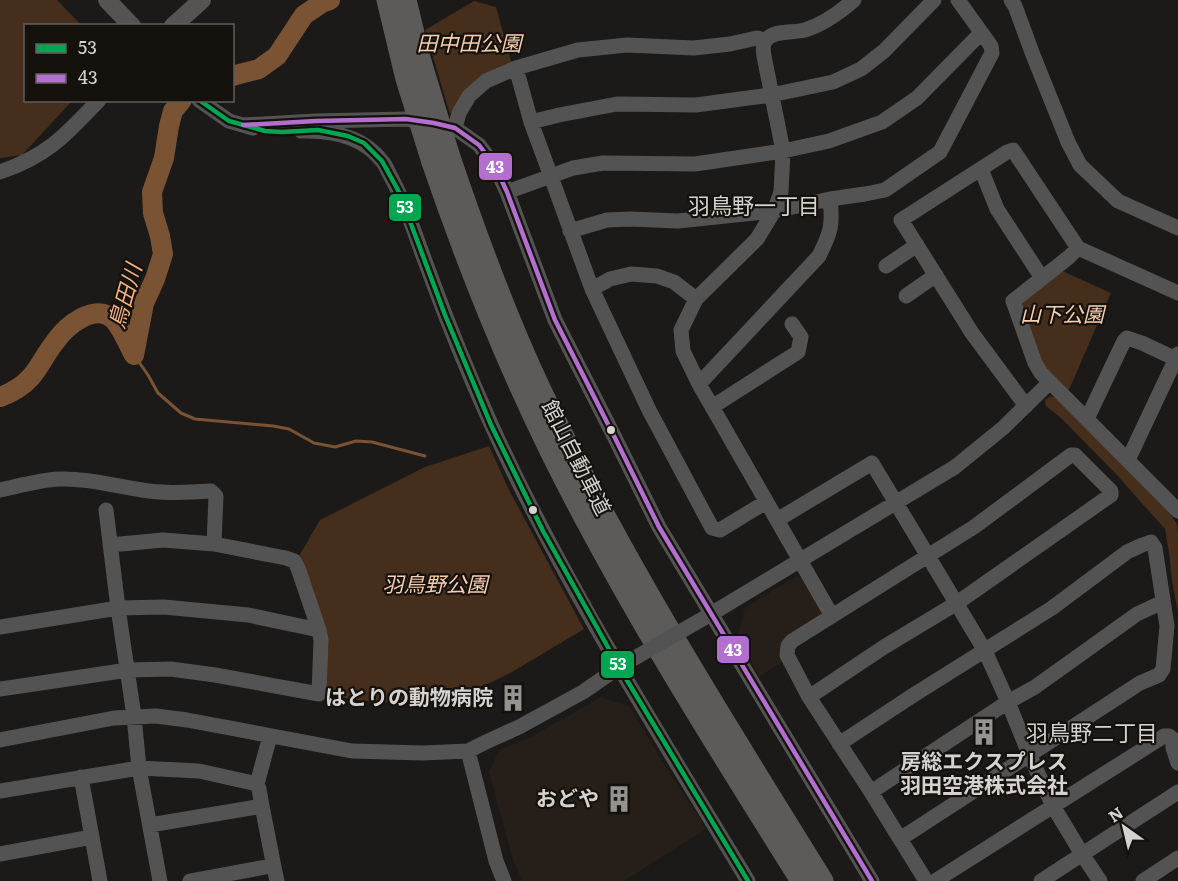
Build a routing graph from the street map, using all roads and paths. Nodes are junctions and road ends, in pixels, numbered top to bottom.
1 (107, 0) edge
2 (202, 0) edge
3 (387, 0) edge
4 (406, 0) edge
5 (854, 0) edge
6 (934, 0) edge
7 (958, 0) edge
8 (1011, 0) edge
9 (130, 24) edge
10 (175, 24) edge
11 (981, 33) junction
12 (765, 40) junction
13 (516, 68) junction
14 (771, 95) junction
15 (97, 102) edge
16 (202, 102) edge
17 (531, 122) junction
18 (243, 125) junction
19 (455, 128) junction
20 (783, 150) junction
21 (440, 158) junction
22 (981, 169) junction
23 (0, 172) edge
24 (550, 176) junction
25 (507, 192) junction
26 (830, 199) junction
27 (774, 211) junction
28 (1178, 228) edge
29 (570, 231) junction
30 (917, 245) junction
31 (1077, 248) junction
32 (885, 266) dead end
33 (936, 275) junction
34 (1042, 278) junction
35 (592, 289) junction
36 (1178, 293) edge
37 (906, 296) dead end
38 (696, 299) junction
39 (792, 324) dead end
40 (1177, 357) edge
41 (1050, 382) junction
42 (699, 384) junction
43 (1026, 405) junction
44 (712, 407) junction
45 (1087, 419) junction
46 (1128, 460) junction
47 (0, 490) edge
48 (766, 502) junction
49 (896, 503) junction
50 (106, 510) dead end
51 (1178, 511) edge
52 (777, 520) junction
53 (110, 544) junction
54 (214, 544) junction
55 (928, 556) junction
56 (799, 561) junction
57 (1163, 602) junction
58 (957, 603) junction
59 (118, 608) junction
60 (711, 614) junction
61 (832, 616) junction
62 (0, 627) edge
63 (319, 630) junction
64 (985, 651) junction
65 (620, 667) junction
66 (128, 670) junction
67 (0, 689) edge
68 (809, 697) junction
69 (1008, 702) junction
70 (134, 716) junction
71 (270, 736) junction
72 (0, 740) edge
73 (839, 744) junction
74 (468, 751) junction
75 (1029, 754) junction
76 (1178, 763) edge
77 (139, 768) junction
78 (81, 777) junction
79 (257, 784) junction
80 (0, 791) edge
81 (871, 792) junction
82 (1178, 792) edge
83 (262, 806) junction
84 (1053, 806) junction
85 (150, 825) junction
86 (92, 837) junction
87 (900, 838) junction
88 (0, 854) edge
89 (1082, 854) junction
90 (1178, 858) edge
91 (276, 874) edge
92 (1163, 876) edge
93 (100, 881) edge
94 (160, 881) edge
95 (190, 881) edge
96 (504, 881) edge
97 (748, 881) edge
98 (801, 881) edge
99 (823, 881) edge
100 (872, 881) edge
101 (926, 881) edge
102 (935, 881) edge
103 (1041, 881) edge
104 (1100, 881) edge
105 (1143, 881) edge

1 - 9 main road
2 - 10 main road
3 - 21 highway, 館山自動車道, bridge
4 - 21 highway, 館山自動車道, bridge
5 - 12 street
6 - 14 street
7 - 11 street
8 - 28 street
11 - 20 street
11 - 26 street
12 - 13 street
12 - 14 street
13 - 17 street
13 - 19 street
14 - 17 street
14 - 20 street
15 - 23 street
16 - 18 street
17 - 24 street
18 - 19 street
18 - 65 street
19 - 25 street
20 - 24 street
20 - 27 street
21 - 98 highway, 館山自動車道
21 - 99 highway, 館山自動車道
22 - 30 street
22 - 31 street
22 - 34 street
24 - 25 street
24 - 29 street
25 - 60 street
26 - 27 street
26 - 42 street
27 - 29 street
27 - 38 street
29 - 35 street
30 - 32 street
30 - 33 street
31 - 34 street
31 - 36 street
33 - 37 street
33 - 43 street
34 - 41 street
35 - 38 street
35 - 48 street
38 - 42 street
39 - 44 street
40 - 45 street
40 - 46 street
41 - 43 street
41 - 45 street
42 - 44 street
43 - 49 street
44 - 48 street
45 - 46 street
46 - 51 street
47 - 54 street
48 - 52 street
49 - 52 street
49 - 55 street
49 - 56 street
50 - 53 street
52 - 56 street
53 - 54 street
53 - 59 street
54 - 63 street
55 - 58 street
55 - 58 street
55 - 61 street
56 - 60 street
56 - 61 street
57 - 64 street
57 - 69 street
57 - 75 street
58 - 64 street
58 - 68 street
59 - 62 street
59 - 63 street
59 - 66 street
60 - 65 street, bridge
60 - 100 street
61 - 68 street
63 - 66 street
64 - 69 street
64 - 73 street
65 - 74 street
65 - 97 street
66 - 67 street
66 - 70 street
68 - 73 street
69 - 75 street
69 - 81 street
70 - 71 street
70 - 72 street
70 - 77 street
71 - 74 street
71 - 79 street
73 - 81 street
74 - 96 street
75 - 84 street
75 - 87 street
76 - 84 street
77 - 78 street
77 - 79 street
77 - 85 street
78 - 80 street
78 - 86 street
79 - 83 street
81 - 87 street
82 - 89 street
83 - 85 street
83 - 91 street
84 - 89 street
84 - 102 street
85 - 94 street
86 - 88 street
86 - 93 street
87 - 101 street
89 - 103 street
89 - 104 street
90 - 92 street
91 - 95 street
92 - 105 street

